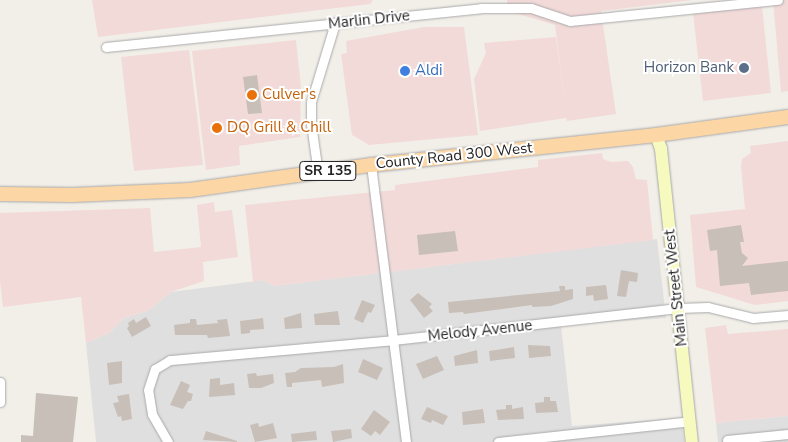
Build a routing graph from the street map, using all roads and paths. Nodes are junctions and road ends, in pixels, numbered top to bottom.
1 (778, 0) edge
2 (335, 23) junction
3 (106, 47) dead end
4 (788, 117) edge
5 (656, 135) junction
6 (371, 165) junction
7 (318, 173) junction
8 (0, 194) edge
9 (678, 308) junction
10 (788, 315) edge
11 (393, 340) junction
12 (0, 382) edge
13 (0, 402) edge
14 (690, 421) junction
15 (788, 434) edge
16 (727, 440) dead end
17 (168, 442) edge
18 (406, 442) edge
19 (498, 442) edge
20 (692, 442) edge

1 - 2 street, Marlin Drive
2 - 3 street, Marlin Drive
2 - 7 street
4 - 5 main road, County Road 300 West / SR 135
5 - 6 main road, County Road 300 West / SR 135
5 - 9 main road, Main Street West
6 - 7 main road, County Road 300 West / SR 135
6 - 11 street
7 - 8 main road, County Road 300 West / SR 135
9 - 10 street, Melody Avenue
9 - 11 street, Melody Avenue
9 - 14 main road, Main Street West
11 - 17 street, Melody Avenue
11 - 18 street
12 - 13 street
14 - 19 street
14 - 20 main road, Main Street West
15 - 16 street

